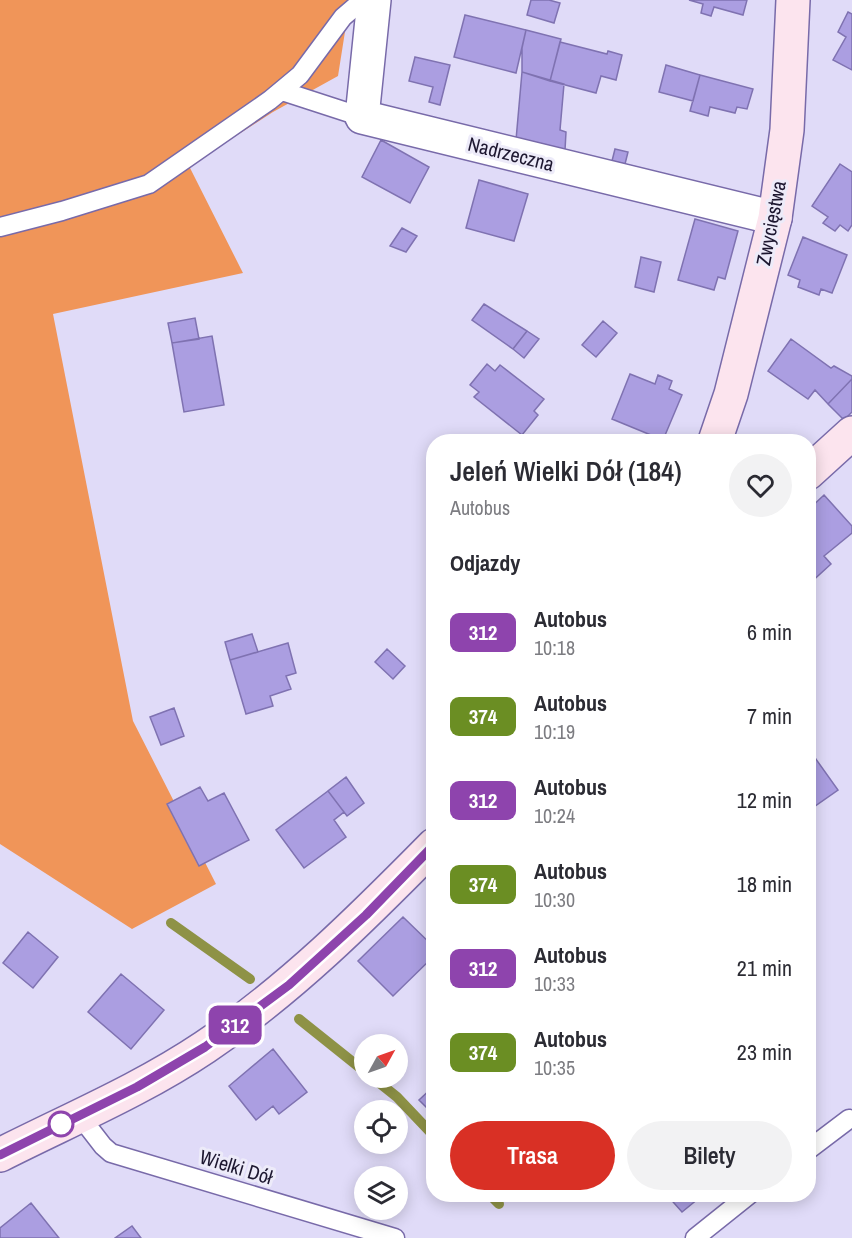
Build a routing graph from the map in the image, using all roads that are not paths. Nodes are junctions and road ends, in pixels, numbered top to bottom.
1 (363, 0) edge
2 (374, 0) edge
3 (793, 0) edge
4 (282, 91) junction
5 (362, 117) junction
6 (775, 218) junction
7 (0, 227) edge
8 (717, 434) edge
9 (852, 434) edge
10 (816, 466) edge
11 (426, 853) edge
12 (79, 1115) junction
13 (849, 1119) dead end
14 (816, 1144) edge
15 (0, 1155) edge
16 (740, 1202) edge
17 (395, 1238) edge
18 (695, 1238) edge

1 - 4 lane
2 - 5 street
3 - 6 street, Zwycięstwa
4 - 5 lane
4 - 7 lane
5 - 6 street, Nadrzeczna
6 - 8 street, Zwycięstwa
9 - 10 street
11 - 12 street
12 - 15 street
12 - 17 lane, Wielki Dół
13 - 14 lane
16 - 18 lane

